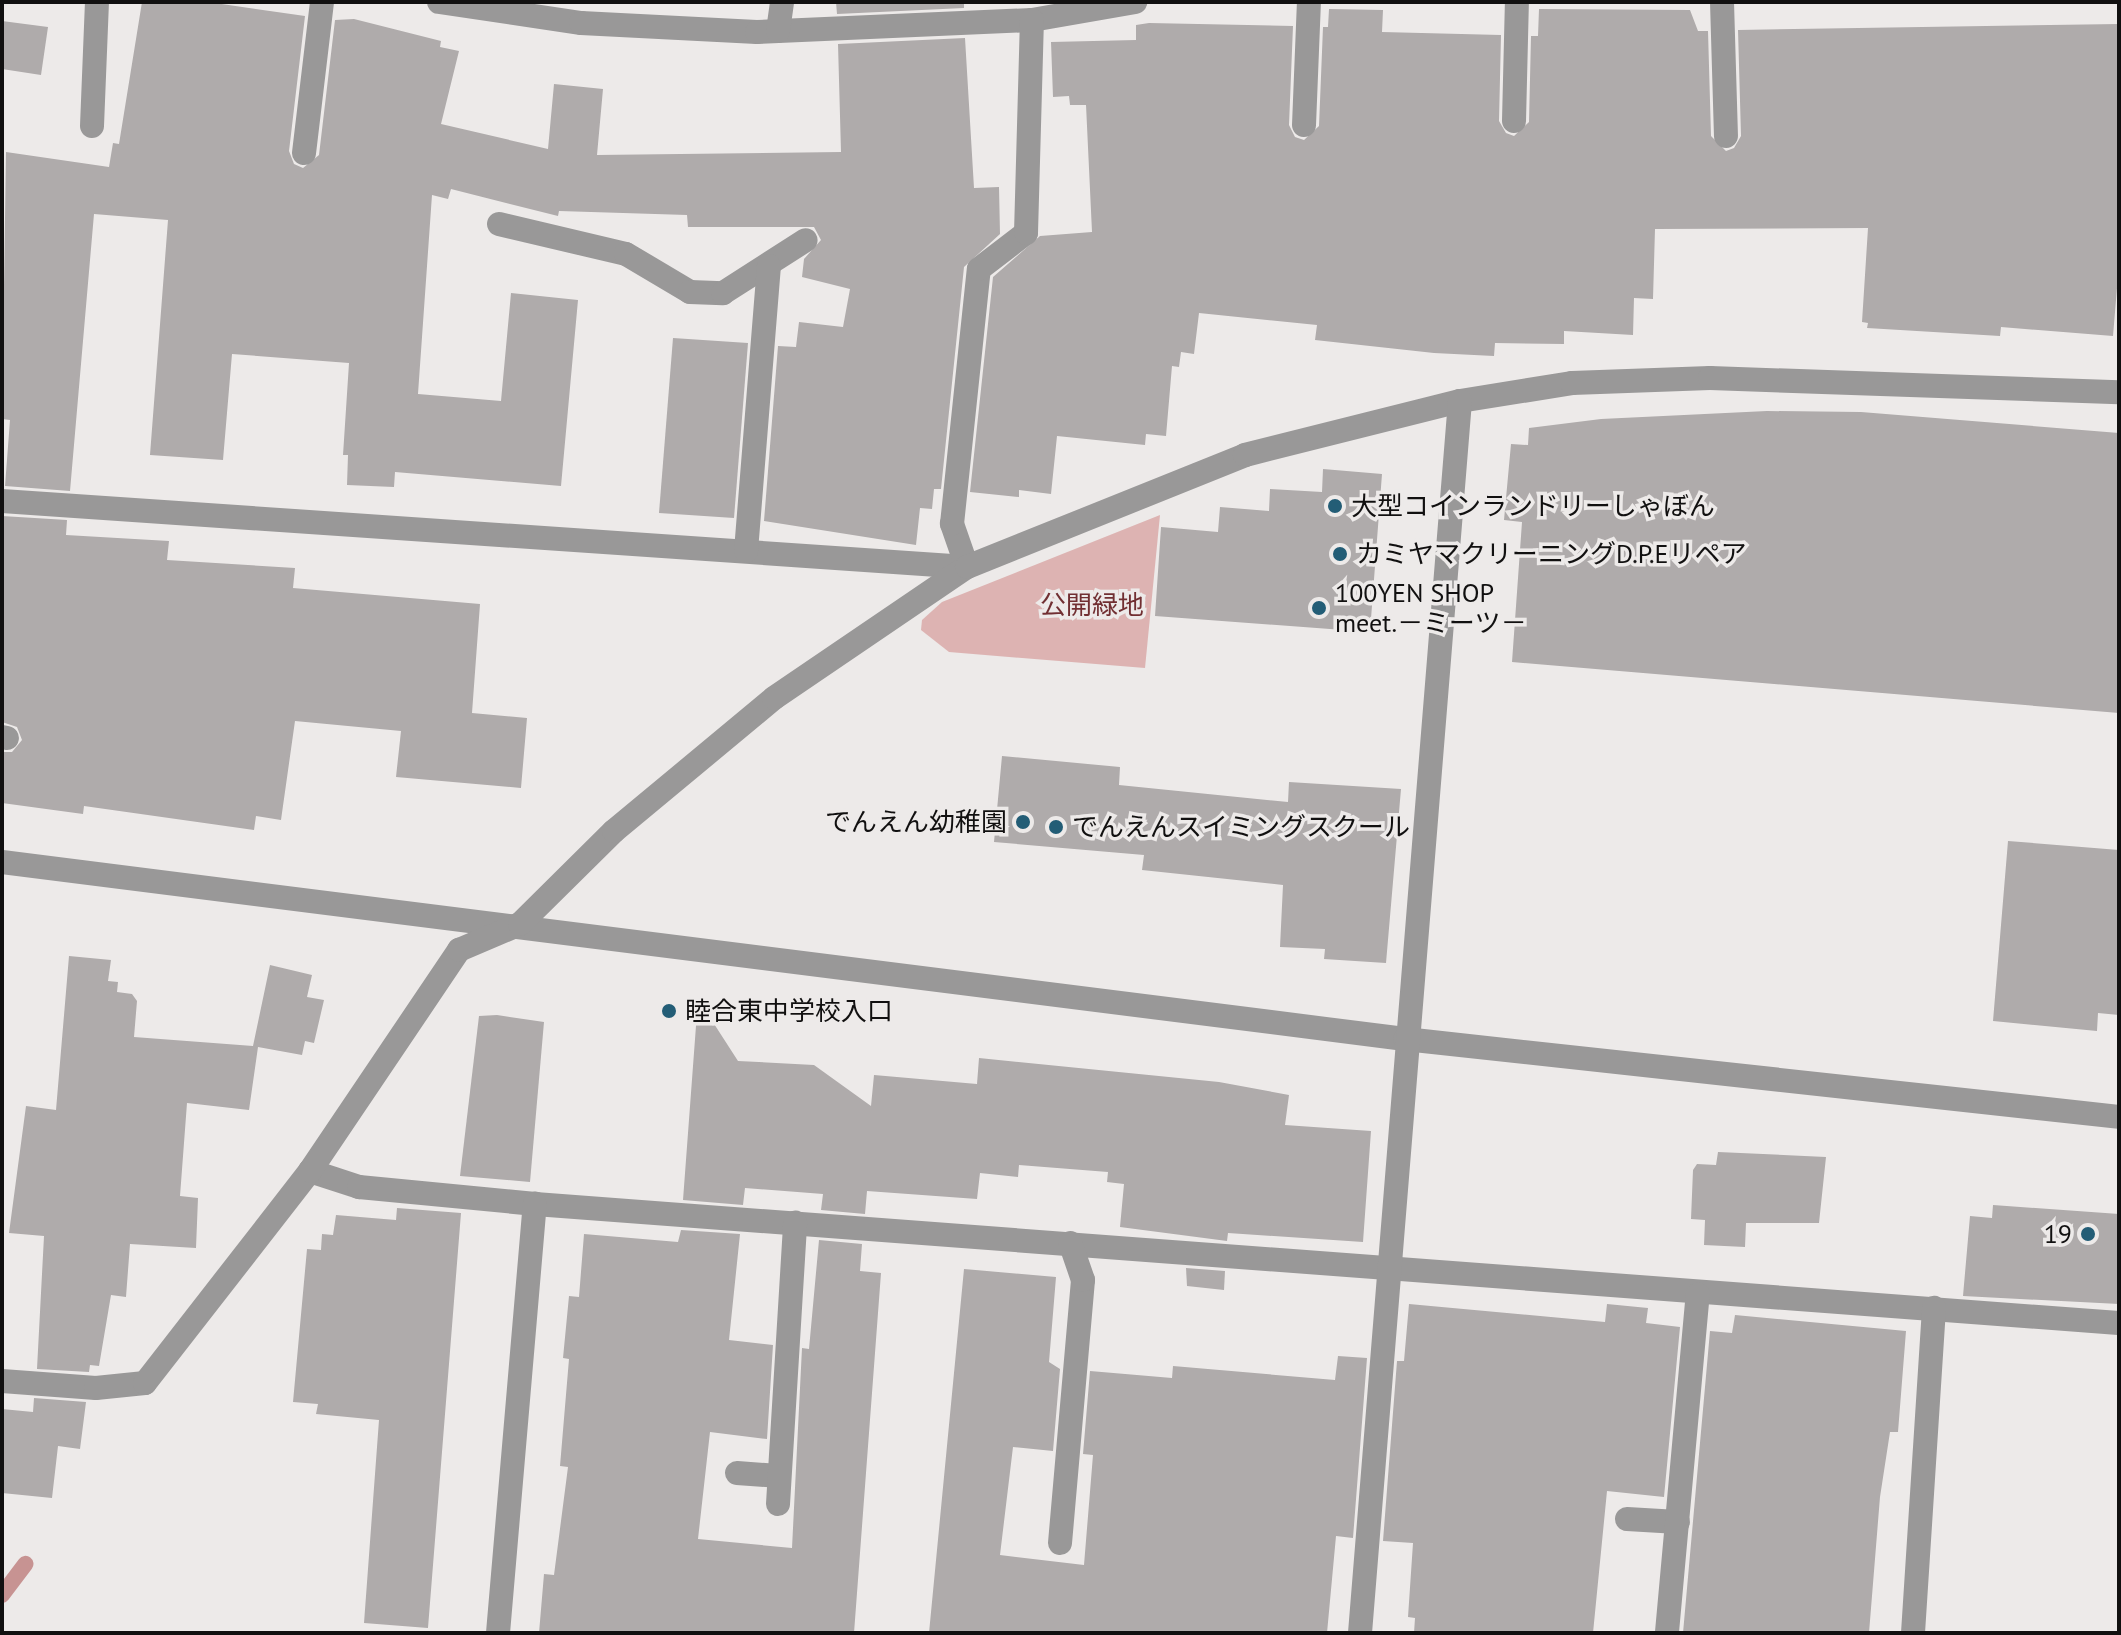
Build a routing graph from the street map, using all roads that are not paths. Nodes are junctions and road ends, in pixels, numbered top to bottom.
1 (97, 2) edge
2 (322, 2) edge
3 (439, 2) edge
4 (782, 2) edge
5 (1135, 2) edge
6 (1309, 2) edge
7 (1517, 2) edge
8 (1722, 2) edge
9 (522, 8) edge
10 (1032, 20) junction
11 (778, 31) junction
12 (1514, 121) dead end
13 (1304, 125) dead end
14 (92, 126) dead end
15 (1726, 136) dead end
16 (304, 153) dead end
17 (499, 224) dead end
18 (806, 240) dead end
19 (769, 266) junction
20 (2119, 392) edge
21 (1460, 401) junction
22 (2, 501) edge
23 (746, 551) junction
24 (967, 567) junction
25 (2, 862) edge
26 (520, 924) junction
27 (1405, 1039) junction
28 (2119, 1117) edge
29 (310, 1171) junction
30 (535, 1204) junction
31 (795, 1223) junction
32 (1070, 1243) junction
33 (1387, 1268) junction
34 (1698, 1294) junction
35 (1934, 1308) junction
36 (2119, 1323) edge
37 (2, 1381) edge
38 (737, 1473) dead end
39 (779, 1476) junction
40 (778, 1504) dead end
41 (1627, 1519) dead end
42 (1678, 1522) junction
43 (1060, 1543) dead end
44 (1667, 1632) edge
45 (498, 1633) edge
46 (1360, 1633) edge
47 (1913, 1633) edge

1 - 14 street
2 - 16 street
3 - 9 street
4 - 11 street
5 - 10 street
6 - 13 street
7 - 12 street
8 - 15 street
9 - 11 street
10 - 11 street
10 - 24 street
17 - 19 street
18 - 19 street
19 - 23 street
20 - 21 street
21 - 24 street
21 - 27 street
22 - 23 street
23 - 24 street
24 - 26 street
25 - 26 street
26 - 27 street
26 - 29 street
27 - 28 street
27 - 33 street
29 - 30 street
29 - 37 street
30 - 31 street
30 - 45 street
31 - 32 street
31 - 39 street
32 - 33 street
32 - 43 street
33 - 34 street
33 - 46 street
34 - 35 street
34 - 42 street
35 - 36 street
35 - 47 street
38 - 39 street
39 - 40 street
41 - 42 street
42 - 44 street

